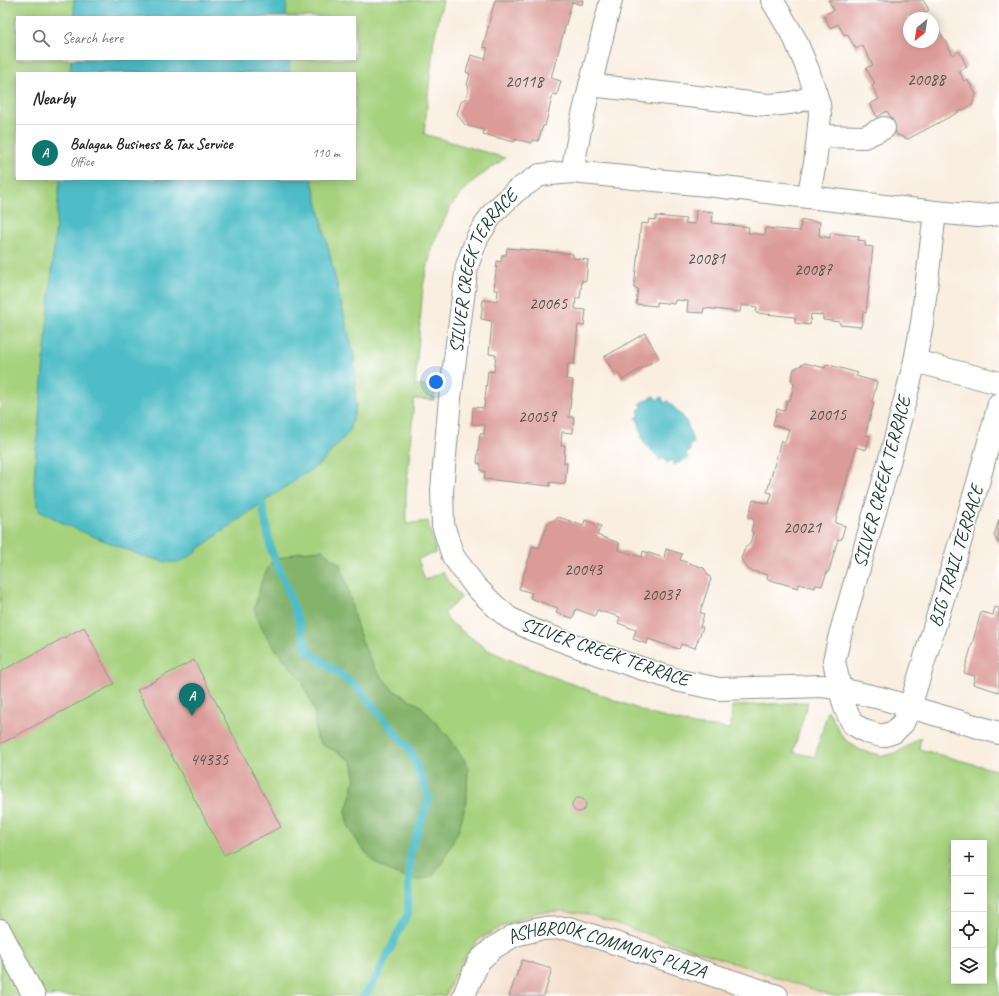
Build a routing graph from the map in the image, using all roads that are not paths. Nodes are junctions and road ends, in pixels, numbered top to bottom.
1 (611, 0) edge
2 (772, 0) edge
3 (590, 85) junction
4 (816, 94) junction
5 (884, 128) dead end
6 (818, 136) junction
7 (572, 172) junction
8 (808, 197) junction
9 (935, 212) junction
10 (999, 214) edge
11 (915, 361) junction
12 (999, 383) edge
13 (999, 404) edge
14 (840, 689) junction
15 (910, 707) junction
16 (999, 733) edge
17 (0, 931) edge
18 (34, 996) edge
19 (464, 996) edge
20 (777, 996) edge

1 - 3 street
2 - 4 street
3 - 4 street
3 - 7 street
4 - 6 street
5 - 6 street
6 - 8 street
7 - 8 street, SILVER CREEK TERRACE
7 - 14 street, SILVER CREEK TERRACE
8 - 9 street, SILVER CREEK TERRACE
9 - 10 street, SILVER CREEK TERRACE
9 - 11 street, SILVER CREEK TERRACE
11 - 12 street
11 - 14 street, SILVER CREEK TERRACE
13 - 15 street, BIG TRAIL TERRACE
14 - 15 street
14 - 15 street, BIG TRAIL TERRACE
15 - 16 street
17 - 18 street
19 - 20 street, ASHBROOK COMMONS PLAZA

